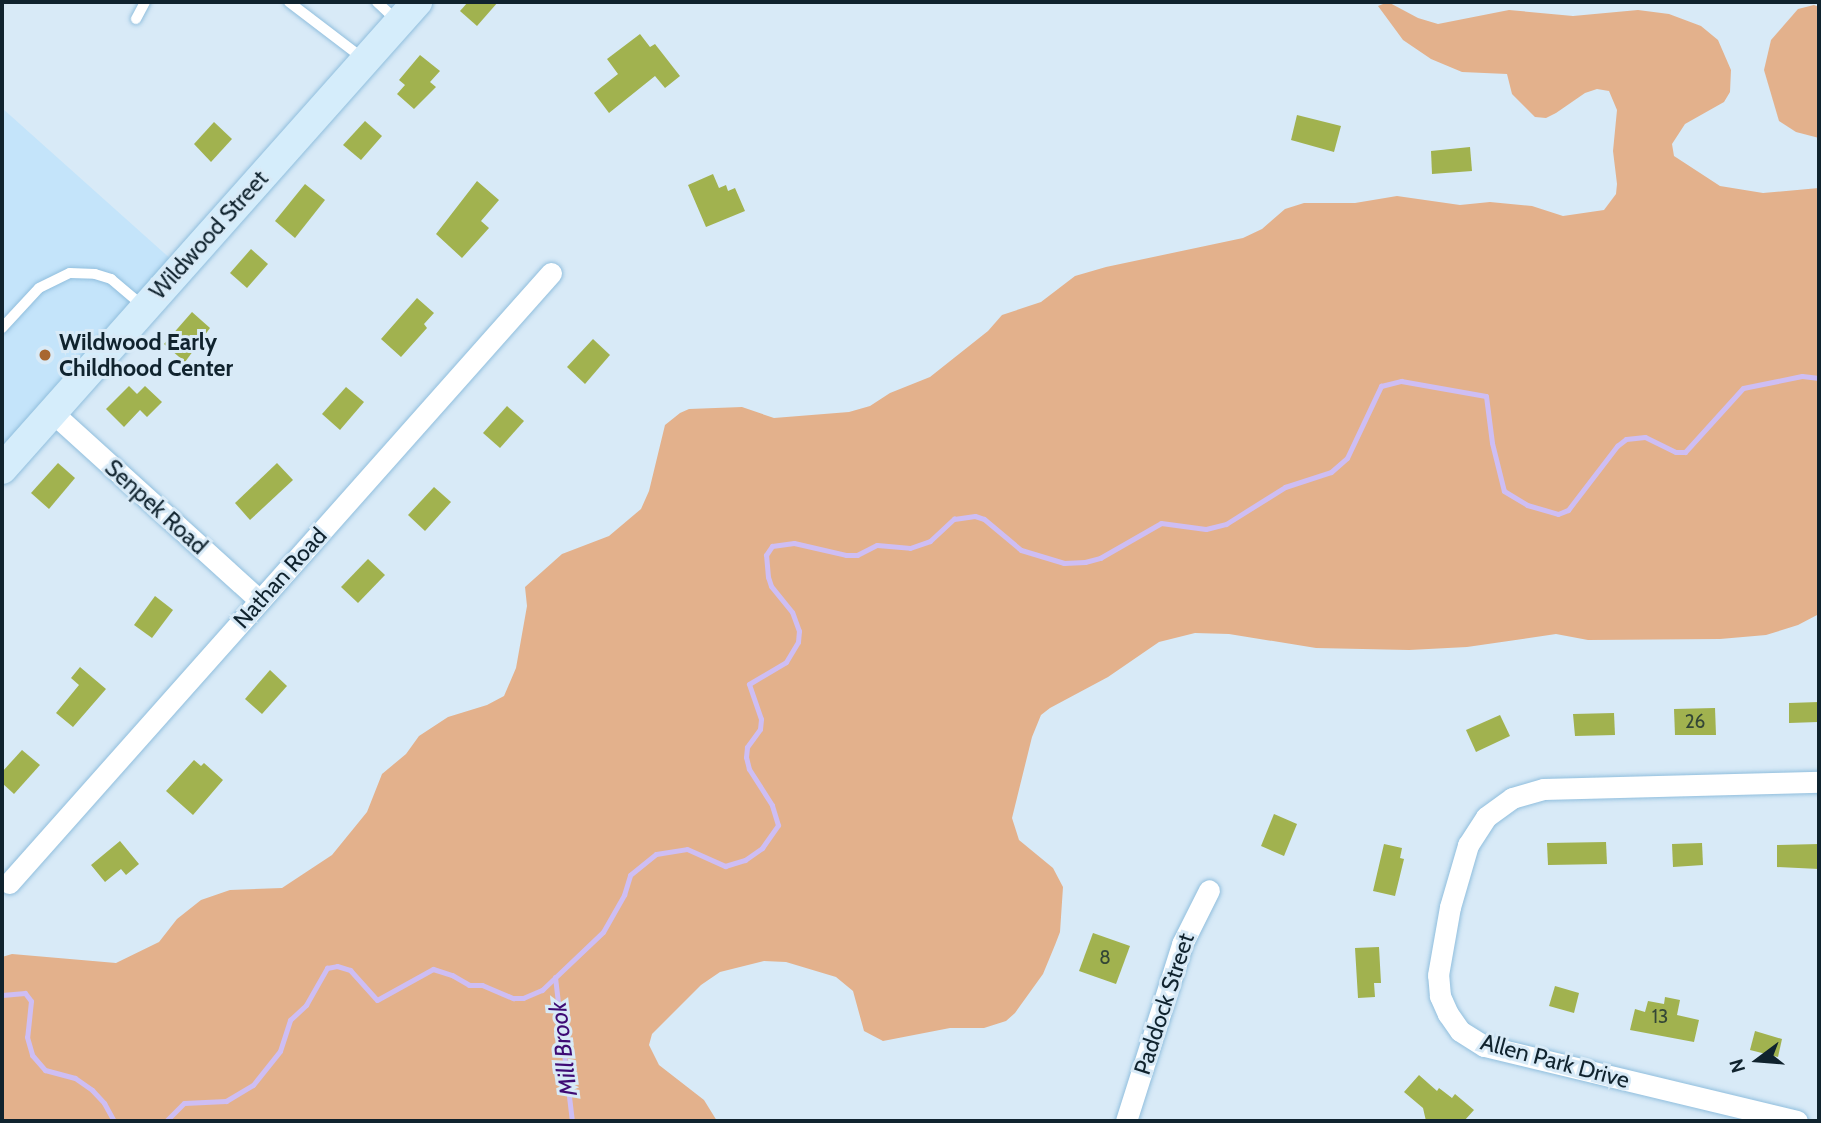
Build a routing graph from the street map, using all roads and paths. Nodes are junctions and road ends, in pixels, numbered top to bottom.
1 (145, 2) edge
2 (289, 2) edge
3 (377, 2) edge
4 (407, 12) edge
5 (136, 19) dead end
6 (365, 60) junction
7 (551, 273) dead end
8 (145, 307) junction
9 (2, 328) edge
10 (53, 413) junction
11 (2, 469) edge
12 (259, 600) junction
13 (1819, 782) edge
14 (9, 883) dead end
15 (1209, 890) dead end
16 (1126, 1121) edge
17 (1797, 1121) edge

1 - 5 lane
2 - 6 lane
3 - 4 lane
4 - 6 street, Wildwood Street
6 - 8 street, Wildwood Street
7 - 12 street, Nathan Road
8 - 9 lane
8 - 10 street, Wildwood Street
10 - 11 street, Wildwood Street
10 - 12 street, Senpek Road
12 - 14 street, Nathan Road
13 - 17 street, Allen Park Drive
15 - 16 street, Paddock Street

